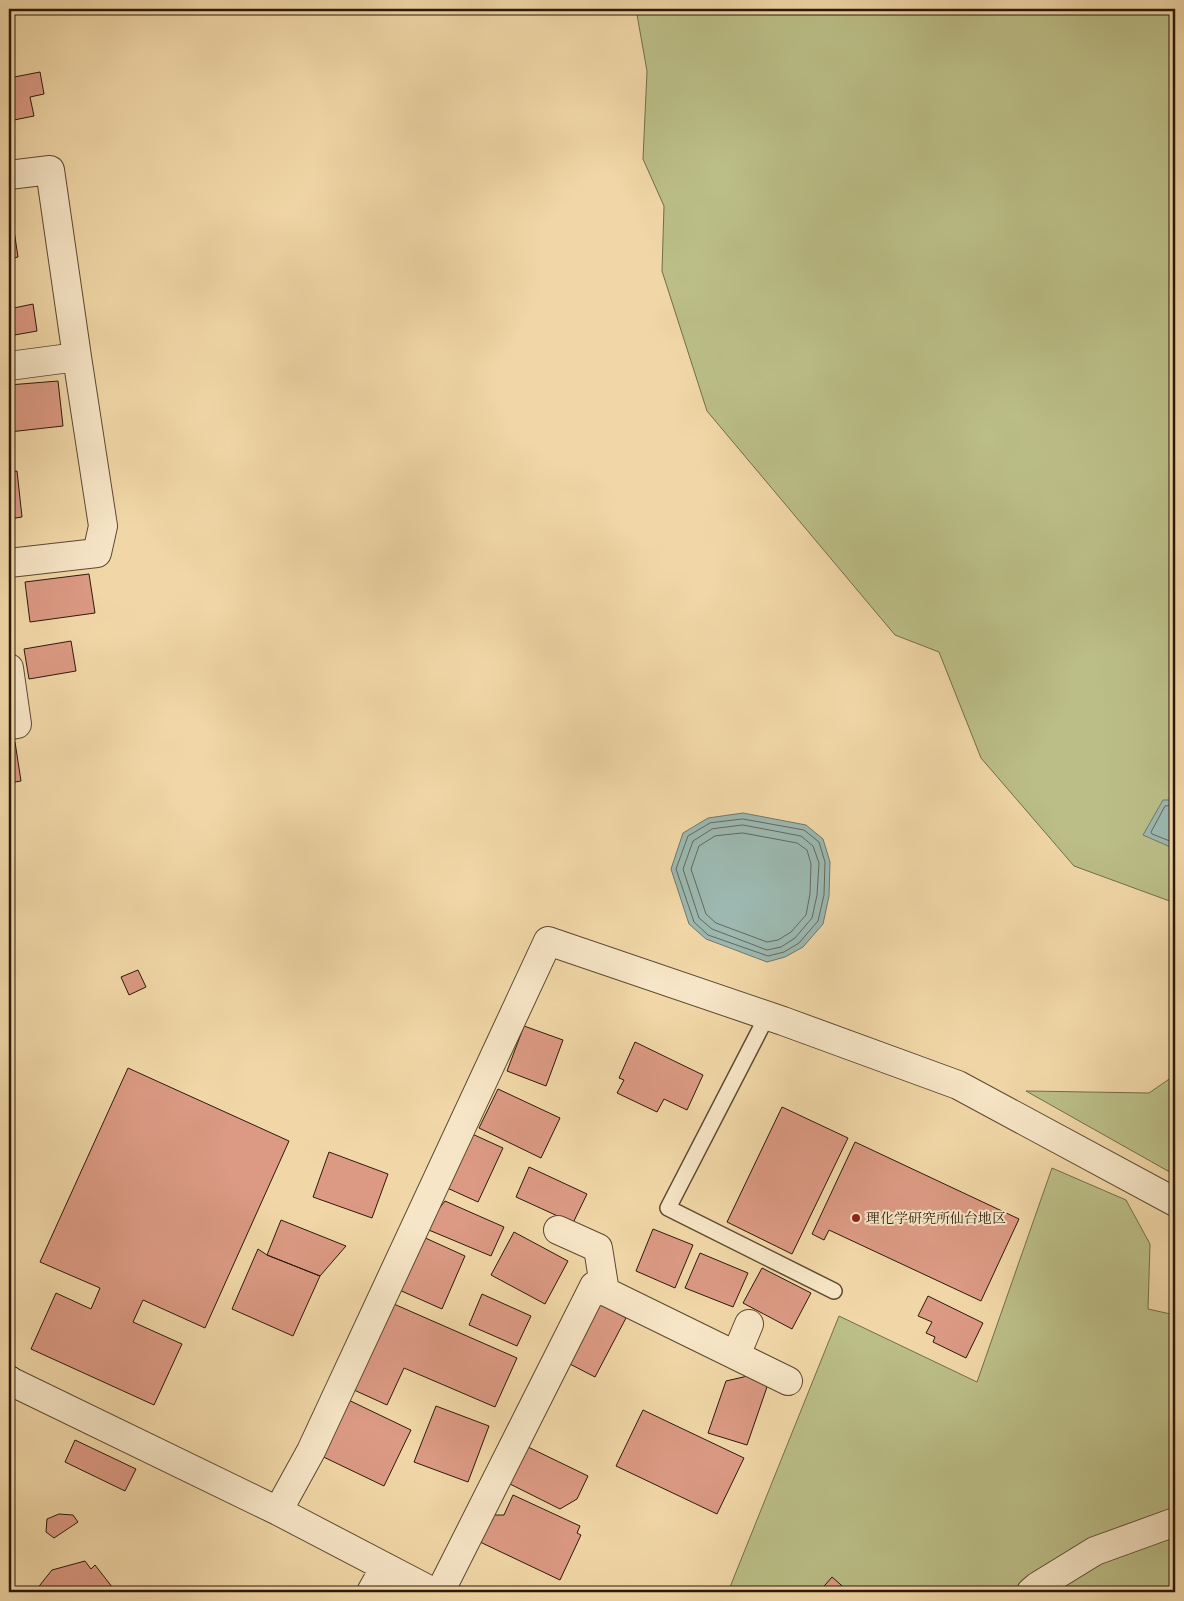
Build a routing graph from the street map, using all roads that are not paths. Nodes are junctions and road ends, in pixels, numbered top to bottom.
1 (9, 175) edge
2 (77, 357) junction
3 (9, 366) edge
4 (9, 563) edge
5 (9, 668) edge
6 (9, 725) edge
7 (767, 1016) junction
8 (1175, 1202) edge
9 (558, 1230) dead end
10 (834, 1291) dead end
11 (605, 1292) junction
12 (749, 1324) dead end
13 (736, 1355) junction
14 (9, 1380) edge
15 (788, 1381) dead end
16 (278, 1511) junction
17 (1175, 1522) edge
18 (385, 1567) junction
19 (371, 1592) edge
20 (433, 1592) edge
21 (440, 1592) edge
22 (1031, 1592) edge

1 - 2 street
2 - 3 street
2 - 4 street
5 - 6 street
7 - 8 street
7 - 10 lane
7 - 16 street
9 - 11 street
11 - 13 street
11 - 21 street
12 - 13 street
13 - 15 street
14 - 16 street
16 - 18 street
17 - 22 street
18 - 19 street
18 - 20 street

